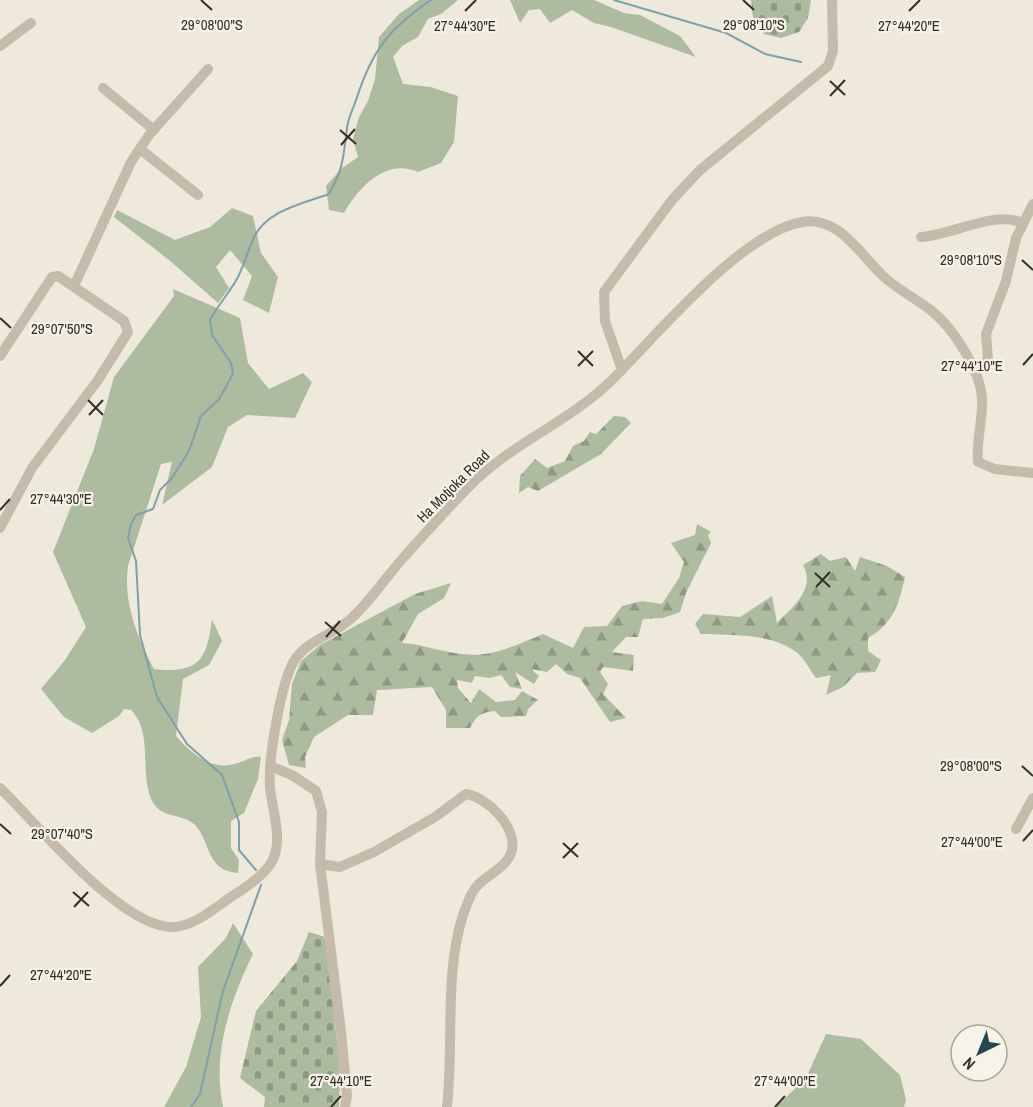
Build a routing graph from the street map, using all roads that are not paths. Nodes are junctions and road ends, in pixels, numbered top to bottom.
1 (832, 0) edge
2 (31, 22) dead end
3 (0, 46) edge
4 (208, 69) dead end
5 (103, 88) dead end
6 (154, 130) junction
7 (140, 150) junction
8 (198, 195) dead end
9 (1033, 204) edge
10 (1023, 223) junction
11 (921, 237) dead end
12 (74, 286) junction
13 (0, 356) edge
14 (622, 370) junction
15 (976, 373) junction
16 (1033, 473) edge
17 (0, 528) edge
18 (270, 766) junction
19 (0, 788) edge
20 (1033, 798) edge
21 (1016, 830) dead end
22 (320, 864) junction
23 (345, 1107) edge
24 (447, 1107) edge

1 - 14 street
2 - 3 street
4 - 6 street
5 - 6 street
6 - 7 street
7 - 8 street
7 - 12 street
9 - 10 street
10 - 11 street
10 - 15 street
12 - 13 street
12 - 17 street
14 - 15 street, Ha Motjoka Road
14 - 18 street, Ha Motjoka Road
15 - 16 street, Ha Motjoka Road
18 - 19 street, Ha Motjoka Road
18 - 22 street
20 - 21 street
22 - 23 street
22 - 24 street

